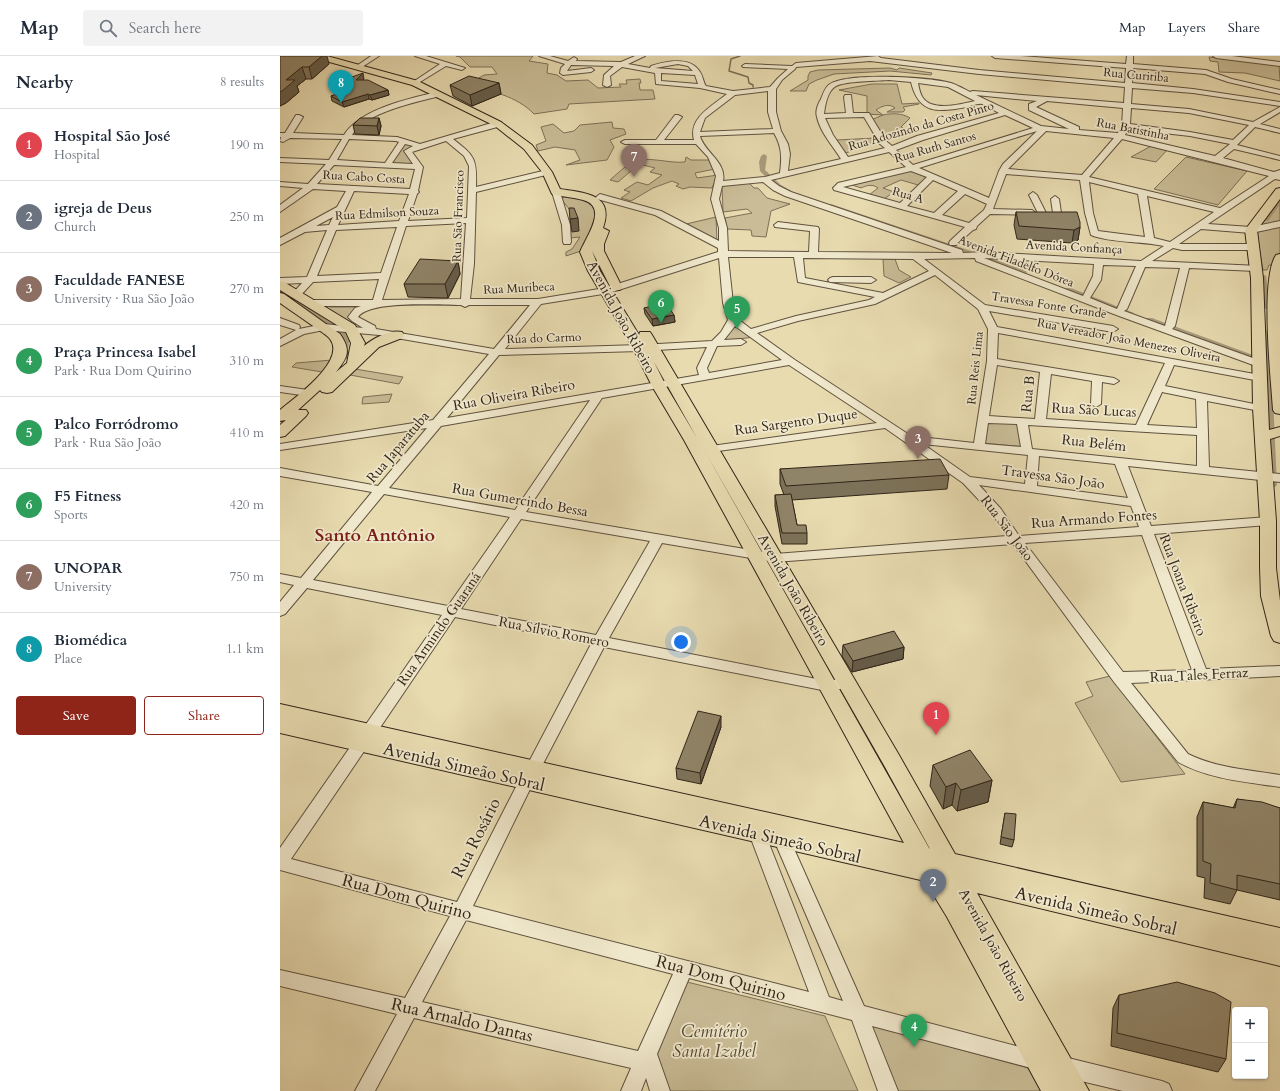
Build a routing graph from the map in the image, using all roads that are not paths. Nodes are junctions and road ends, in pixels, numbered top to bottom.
1 (318, 56) edge
2 (376, 56) edge
3 (418, 56) edge
4 (542, 56) edge
5 (578, 56) edge
6 (642, 56) edge
7 (820, 56) edge
8 (904, 56) edge
9 (995, 56) edge
10 (1130, 56) edge
11 (1216, 56) edge
12 (329, 57) edge
13 (777, 59) dead end
14 (871, 59) junction
15 (569, 63) junction
16 (444, 64) junction
17 (808, 64) junction
18 (1280, 64) edge
19 (617, 66) junction
20 (745, 66) dead end
21 (792, 66) junction
22 (1129, 67) junction
23 (357, 68) junction
24 (462, 68) dead end
25 (646, 70) junction
26 (658, 70) junction
27 (979, 72) junction
28 (698, 73) junction
29 (914, 80) junction
30 (415, 83) junction
31 (607, 85) dead end
32 (701, 86) junction
33 (1128, 86) junction
34 (980, 87) junction
35 (772, 88) junction
36 (966, 92) junction
37 (1280, 92) edge
38 (435, 93) junction
39 (733, 93) junction
40 (848, 97) dead end
41 (1046, 99) junction
42 (983, 101) junction
43 (1280, 104) edge
44 (1127, 106) junction
45 (1280, 109) edge
46 (1036, 110) junction
47 (1005, 113) junction
48 (850, 115) junction
49 (820, 116) junction
50 (299, 117) dead end
51 (678, 118) dead end
52 (1017, 119) junction
53 (498, 124) junction
54 (1254, 124) junction
55 (1126, 126) junction
56 (1042, 129) junction
57 (777, 131) junction
58 (1280, 131) edge
59 (1083, 132) junction
60 (284, 135) edge
61 (346, 135) junction
62 (1120, 136) junction
63 (697, 138) junction
64 (448, 139) junction
65 (404, 140) junction
66 (659, 141) junction
67 (280, 142) edge
68 (625, 142) dead end
69 (1185, 142) junction
70 (1234, 144) junction
71 (420, 146) junction
72 (892, 149) junction
73 (1280, 158) edge
74 (1217, 159) junction
75 (280, 160) edge
76 (846, 160) junction
77 (387, 165) junction
78 (326, 166) junction
79 (419, 167) junction
80 (912, 168) junction
81 (1003, 171) junction
82 (547, 172) junction
83 (784, 174) junction
84 (932, 177) junction
85 (1279, 177) edge
86 (769, 178) junction
87 (1084, 178) junction
88 (280, 184) edge
89 (718, 184) junction
90 (309, 186) junction
91 (352, 188) junction
92 (837, 188) joint
93 (556, 189) junction
94 (471, 191) junction
95 (963, 191) junction
96 (1142, 191) junction
97 (415, 192) junction
98 (1280, 192) edge
99 (1033, 195) dead end
100 (600, 197) junction
101 (1055, 199) dead end
102 (280, 204) edge
103 (901, 207) junction
104 (990, 207) junction
105 (280, 209) edge
106 (340, 209) junction
107 (1220, 211) junction
108 (1042, 213) junction
109 (936, 216) junction
110 (470, 220) junction
111 (402, 224) junction
112 (1280, 224) edge
113 (778, 225) dead end
114 (1198, 226) junction
115 (973, 227) junction
116 (334, 228) junction
117 (305, 229) junction
118 (1251, 230) junction
119 (1150, 240) junction
120 (280, 242) edge
121 (567, 242) dead end
122 (953, 244) junction
123 (1171, 244) junction
124 (1252, 247) junction
125 (723, 251) junction
126 (798, 255) junction
127 (813, 255) junction
128 (969, 255) junction
129 (982, 255) junction
130 (915, 256) junction
131 (1278, 259) edge
132 (1098, 262) junction
133 (1142, 264) junction
134 (1185, 266) junction
135 (1256, 268) junction
136 (934, 272) junction
137 (385, 276) junction
138 (311, 280) junction
139 (871, 280) dead end
140 (280, 281) edge
141 (852, 284) junction
142 (1277, 284) edge
143 (280, 285) edge
144 (611, 289) junction
145 (297, 294) junction
146 (885, 296) junction
147 (1088, 296) junction
148 (280, 297) edge
149 (538, 302) junction
150 (376, 304) junction
151 (465, 304) junction
152 (982, 307) junction
153 (1259, 308) junction
154 (308, 310) junction
155 (1122, 311) junction
156 (733, 320) junction
157 (280, 321) edge
158 (1170, 326) junction
159 (295, 327) junction
160 (327, 327) junction
161 (348, 328) junction
162 (993, 329) junction
163 (1113, 329) junction
164 (1275, 329) junction
165 (379, 332) junction
166 (750, 332) junction
167 (397, 334) junction
168 (741, 342) dead end
169 (280, 343) edge
170 (713, 345) junction
171 (646, 348) junction
172 (1108, 349) junction
173 (495, 352) junction
174 (1278, 359) edge
175 (992, 361) junction
176 (1171, 361) junction
177 (792, 362) junction
178 (353, 364) junction
179 (1260, 364) junction
180 (1046, 370) junction
181 (705, 378) junction
182 (1097, 378) junction
183 (1114, 381) dead end
184 (674, 383) junction
185 (659, 386) junction
186 (1158, 388) junction
187 (280, 389) edge
188 (308, 393) junction
189 (598, 396) junction
190 (1201, 397) junction
191 (1096, 404) dead end
192 (1260, 408) junction
193 (1280, 410) edge
194 (280, 417) edge
195 (983, 419) junction
196 (1022, 421) junction
197 (1040, 422) junction
198 (438, 423) junction
199 (886, 425) junction
200 (1141, 427) junction
201 (1204, 432) junction
202 (280, 433) edge
203 (1271, 433) edge
204 (905, 438) junction
205 (979, 447) junction
206 (280, 448) edge
207 (710, 449) junction
208 (1031, 452) junction
209 (1120, 461) junction
210 (1203, 469) junction
211 (280, 472) edge
212 (1266, 476) junction
213 (1280, 478) edge
214 (967, 480) junction
215 (1031, 488) junction
216 (381, 491) junction
217 (1135, 504) junction
218 (519, 515) junction
219 (1268, 521) junction
220 (1145, 531) junction
221 (658, 539) junction
222 (1016, 540) junction
223 (755, 555) junction
224 (775, 558) junction
225 (280, 578) edge
226 (304, 582) junction
227 (280, 611) edge
228 (451, 612) junction
229 (1280, 636) edge
230 (600, 641) junction
231 (1280, 671) edge
232 (1201, 675) junction
233 (1119, 678) junction
234 (847, 684) junction
235 (827, 686) junction
236 (280, 711) edge
237 (280, 725) edge
238 (364, 738) junction
239 (530, 775) junction
240 (1280, 781) edge
241 (766, 828) junction
242 (280, 863) edge
243 (940, 867) junction
244 (461, 912) junction
245 (1280, 938) edge
246 (1226, 942) junction
247 (1280, 948) edge
248 (1280, 955) edge
249 (684, 968) junction
250 (280, 978) edge
251 (823, 1005) junction
252 (408, 1008) junction
253 (858, 1013) junction
254 (646, 1057) junction
255 (1050, 1063) junction
256 (365, 1091) edge
257 (631, 1091) edge
258 (660, 1091) edge
259 (888, 1091) edge
260 (1055, 1091) edge
261 (1076, 1091) edge
262 (1162, 1091) edge

1 - 12 main road
2 - 23 street
3 - 16 street
4 - 15 street
5 - 15 street
6 - 19 street
7 - 17 street
8 - 14 street
9 - 22 street
10 - 22 street
11 - 18 street
12 - 23 main road
13 - 21 street
14 - 17 street
14 - 27 street, Rua Curitiba
15 - 19 street
15 - 19 street
16 - 24 street
16 - 30 street
17 - 21 street
19 - 25 street
19 - 31 street
20 - 21 street
21 - 35 street
22 - 33 street
22 - 37 street
23 - 30 main road
25 - 26 street
25 - 28 street
26 - 28 street
26 - 32 street
27 - 33 street, Rua Curitiba
27 - 34 street
28 - 32 street
29 - 36 street
29 - 42 street
29 - 49 street
30 - 38 main road
32 - 39 street
33 - 43 street, Rua Curitiba
33 - 44 street
34 - 36 street
34 - 41 street
35 - 39 street
35 - 57 street
36 - 42 street, Rua Batistinha
38 - 53 main road
38 - 61 street
39 - 63 street
40 - 48 street
41 - 44 street
41 - 46 street
42 - 47 street, Rua Batistinha
44 - 54 street
44 - 55 street
45 - 54 street
46 - 52 street
46 - 59 street
47 - 52 street, Rua Batistinha
47 - 72 street, Rua Adozindo da Costa Pinto
48 - 49 street
48 - 72 street
49 - 76 street
50 - 60 street
51 - 66 street
52 - 56 street, Rua Batistinha
53 - 64 street
53 - 82 main road
54 - 58 street
54 - 70 street
55 - 62 street
55 - 69 street
56 - 59 street, Rua Batistinha
56 - 80 street, Rua Ruth Santos
56 - 81 street
57 - 63 street
57 - 83 street
59 - 62 street, Rua Batistinha
60 - 61 street
60 - 67 street
61 - 65 street
61 - 78 street
62 - 69 street, Rua Batistinha
62 - 87 street
63 - 66 street
63 - 89 street
64 - 71 street
64 - 94 street, Rua São Francisco
65 - 71 street
65 - 77 street
66 - 68 street
69 - 70 street
69 - 74 street, Rua Batistinha
70 - 73 street
70 - 74 street
71 - 79 street
72 - 76 street, Rua Adozindo da Costa Pinto
72 - 80 street
74 - 85 street, Rua Batistinha
75 - 78 street
76 - 83 street, Rua Adozindo da Costa Pinto
77 - 78 street
77 - 79 street
78 - 90 street
79 - 97 street
80 - 84 street
80 - 92 street, Rua Ruth Santos
81 - 87 street
81 - 104 street
82 - 93 main road
82 - 94 street
83 - 86 street, Rua Adozindo da Costa Pinto
84 - 95 street
84 - 103 street
85 - 107 street
86 - 89 street, Rua Adozindo da Costa Pinto
86 - 122 street, Avenida Filadelfo Dórea
86 - 128 street, Avenida Filadelfo Dórea
87 - 96 street
87 - 119 street
88 - 90 street, Rua Cabo Costa
89 - 125 street
90 - 91 street, Rua Cabo Costa
90 - 102 street
90 - 105 street
91 - 97 street, Rua Cabo Costa
91 - 106 street
92 - 103 street, Rua A
93 - 100 main road
93 - 121 street
93 - 144 main road, Avenida João Ribeiro
94 - 110 street, Rua São Francisco
95 - 104 street
95 - 109 street
96 - 107 street
96 - 119 street
97 - 111 street
98 - 118 main road
99 - 108 street
100 - 125 street
100 - 144 main road, Avenida João Ribeiro
101 - 108 street
103 - 109 street, Rua A
104 - 108 street
104 - 115 street
106 - 116 street
106 - 117 street
107 - 114 street
109 - 115 street, Rua A
110 - 111 street, Rua Edmilson Souza
110 - 151 street, Rua São Francisco
111 - 116 street, Rua Edmilson Souza
111 - 137 street
112 - 118 street
113 - 127 street
114 - 118 street
114 - 123 street
115 - 122 street
116 - 117 street, Rua Edmilson Souza
116 - 138 street
117 - 120 street
118 - 124 main road
119 - 123 street
122 - 129 street, Avenida Filadelfo Dórea
123 - 124 street
123 - 133 street
124 - 135 main road
125 - 126 street, Avenida Confiança
125 - 144 street, Rua Muribeca
125 - 156 street
126 - 127 street, Avenida Confiança
126 - 141 street
127 - 130 street, Avenida Confiança
128 - 129 street, Avenida Confiança
128 - 130 street, Avenida Confiança
128 - 155 street, Avenida Filadelfo Dórea
129 - 132 street, Avenida Confiança
129 - 147 street, Avenida Filadelfo Dórea
130 - 136 street, Rua Reis Lima
131 - 142 main road
132 - 133 street, Avenida Confiança
132 - 147 street
133 - 134 street, Avenida Confiança
133 - 155 street
134 - 135 street, Avenida Confiança
134 - 158 street
135 - 153 main road
136 - 146 street
136 - 152 street, Rua Reis Lima
137 - 138 street
137 - 150 street
138 - 140 street
138 - 145 street
139 - 141 street
141 - 146 street
142 - 164 main road
143 - 145 main road
144 - 149 street, Rua Muribeca
144 - 171 main road, Avenida João Ribeiro
145 - 154 main road
146 - 166 street
147 - 155 street, Avenida Filadelfo Dórea
148 - 154 main road
149 - 151 street, Rua Muribeca
149 - 173 street, Rua Japaratuba
150 - 151 street, Rua Muribeca
150 - 154 street, Rua Muribeca
150 - 165 street
152 - 162 street, Rua Reis Lima
152 - 163 street, Travessa Fonte Grande
153 - 164 main road
153 - 179 main road
154 - 159 street
154 - 160 main road
154 - 161 main road
155 - 158 street, Avenida Filadelfo Dórea
155 - 163 street
155 - 179 street, Avenida Filadelfo Dórea
156 - 166 street, Rua São João
156 - 170 street
157 - 159 street
158 - 179 street, Avenida Filadelfo Dórea
159 - 169 street
160 - 161 street, Rua do Carmo
160 - 169 street, Rua do Carmo
160 - 188 main road
161 - 165 street, Rua do Carmo
161 - 178 main road
162 - 172 street, Rua Vereador João Menezes Oliveira
162 - 175 street, Rua Reis Lima
163 - 172 street
164 - 174 main road
165 - 167 street, Rua do Carmo
166 - 177 street, Rua São João
167 - 173 street, Rua do Carmo
167 - 178 main road
168 - 170 street, Rua do Carmo
170 - 171 street, Rua do Carmo
170 - 181 street
171 - 173 street, Rua do Carmo
171 - 184 main road, Avenida João Ribeiro
171 - 185 main road, Avenida João Ribeiro
172 - 176 street, Rua Vereador João Menezes Oliveira
173 - 198 street, Rua Japaratuba
174 - 193 main road
175 - 180 street
175 - 195 street, Rua Reis Lima
176 - 179 street, Rua Vereador João Menezes Oliveira
176 - 186 street
177 - 181 street
177 - 199 street, Rua São João
178 - 202 main road
179 - 192 main road
180 - 182 street
180 - 197 street, Rua B
181 - 184 street
182 - 183 street
182 - 191 street
184 - 185 street, Rua Oliveira Ribeiro
184 - 207 main road, Avenida João Ribeiro
185 - 189 street, Rua Oliveira Ribeiro
185 - 223 main road, Avenida João Ribeiro
186 - 190 street
186 - 200 street
187 - 188 street
188 - 194 main road
189 - 198 street, Rua Oliveira Ribeiro
189 - 218 street, Rua Armindo Guaraná
190 - 192 street
190 - 201 street
192 - 203 main road
195 - 196 street, Rua São Lucas
195 - 205 street, Rua Reis Lima
196 - 197 street, Rua São Lucas
196 - 208 street
197 - 200 street, Rua São Lucas
198 - 206 street, Rua Oliveira Ribeiro
198 - 216 street, Rua Japaratuba
199 - 204 street, Rua São João
199 - 207 street, Rua Sargento Duque
200 - 201 street, Rua São Lucas
201 - 210 street
203 - 212 main road
204 - 205 street, Rua Belém
204 - 214 street, Rua São João
205 - 208 street, Rua Belém
207 - 224 main road, Avenida João Ribeiro
208 - 209 street, Rua Belém
208 - 215 street
209 - 210 street, Rua Belém
209 - 217 street, Rua Joana Ribeiro
210 - 212 street, Rua Belém
211 - 216 street, Rua Gumercindo Bessa
212 - 213 street, Rua Belém
212 - 219 main road
214 - 215 street, Travessa São João
214 - 222 street, Rua São João
215 - 217 street, Travessa São João
216 - 218 street, Rua Gumercindo Bessa
216 - 226 street, Rua Japaratuba
217 - 220 street, Rua Joana Ribeiro
218 - 221 street, Rua Gumercindo Bessa
218 - 228 street, Rua Armindo Guaraná
219 - 220 street, Rua Armando Fontes
219 - 229 main road
220 - 222 street, Rua Armando Fontes
220 - 232 street, Rua Joana Ribeiro
221 - 223 street, Rua Gumercindo Bessa
221 - 230 street, Rua Rosário
222 - 224 street, Rua Armando Fontes
222 - 233 street, Rua São João
223 - 224 street, Rua Armando Fontes
223 - 235 main road, Avenida João Ribeiro
224 - 234 main road, Avenida João Ribeiro
225 - 226 street, Rua Sílvio Romero
226 - 227 street, Rua Japaratuba
226 - 228 street, Rua Sílvio Romero
228 - 230 street, Rua Sílvio Romero
228 - 238 street, Rua Armindo Guaraná
230 - 235 street, Rua Sílvio Romero
230 - 239 street, Rua Rosário
231 - 232 street, Rua Tales Ferraz
232 - 233 street, Rua Tales Ferraz
233 - 240 street, Rua São João
234 - 235 street, Rua Sílvio Romero
234 - 243 main road, Avenida João Ribeiro
235 - 243 main road, Avenida João Ribeiro
236 - 238 main road, Avenida Simeão Sobral
237 - 238 main road, Avenida Simeão Sobral
238 - 239 main road, Avenida Simeão Sobral
238 - 242 street, Rua Armindo Guaraná
239 - 241 main road, Avenida Simeão Sobral
239 - 244 street, Rua Rosário
241 - 243 main road, Avenida Simeão Sobral
241 - 251 street
241 - 253 street
242 - 244 street, Rua Dom Quirino
243 - 245 main road, Avenida Simeão Sobral
243 - 246 main road, Avenida Simeão Sobral
243 - 255 main road, Avenida João Ribeiro
244 - 249 street, Rua Dom Quirino
244 - 252 street, Rua Rosário
246 - 247 main road
246 - 248 main road, Avenida Simeão Sobral
249 - 251 street, Rua Dom Quirino
249 - 254 street
250 - 252 street, Rua Arnaldo Dantas
251 - 253 street, Rua Dom Quirino
252 - 254 street, Rua Arnaldo Dantas
252 - 256 street, Rua Rosário
253 - 255 street, Rua Dom Quirino
253 - 259 street
254 - 257 street
254 - 258 street
255 - 260 main road, Avenida João Ribeiro
255 - 261 main road, Avenida João Ribeiro
255 - 262 street, Rua Dom Quirino

